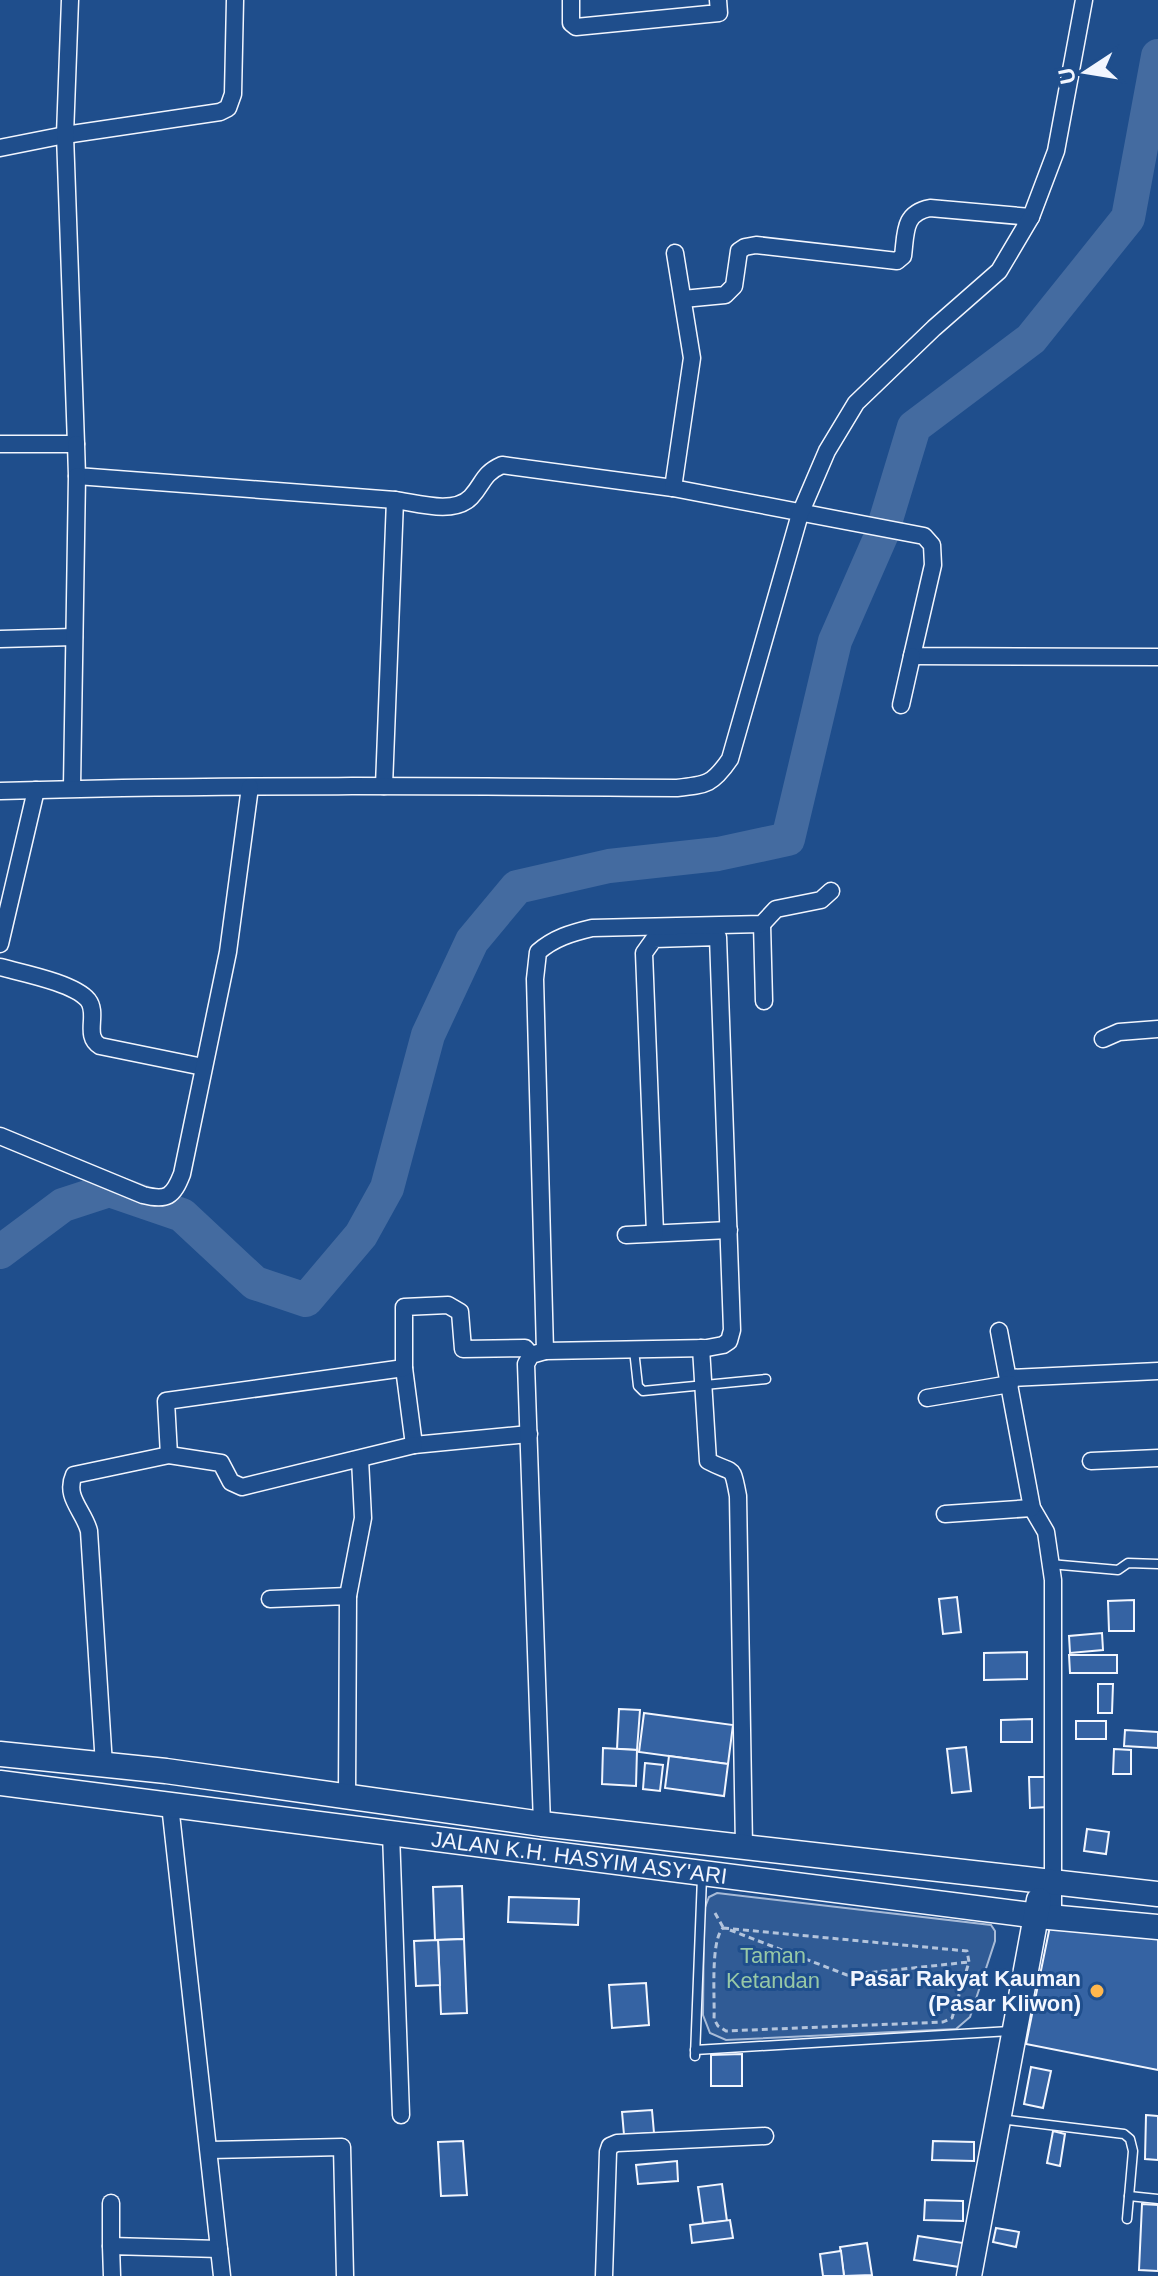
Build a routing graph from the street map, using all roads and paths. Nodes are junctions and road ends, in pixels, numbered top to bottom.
1 (70, 0) edge
2 (235, 0) edge
3 (571, 0) edge
4 (718, 0) edge
5 (1084, 0) edge
6 (65, 135) junction
7 (0, 148) edge
8 (1031, 217) junction
9 (675, 253) dead end
10 (683, 299) junction
11 (0, 444) edge
12 (76, 444) junction
13 (77, 476) junction
14 (673, 488) junction
15 (395, 500) junction
16 (800, 514) junction
17 (74, 637) junction
18 (0, 639) edge
19 (912, 656) junction
20 (1158, 657) edge
21 (901, 705) dead end
22 (384, 786) junction
23 (72, 787) junction
24 (250, 787) junction
25 (36, 790) junction
26 (0, 791) edge
27 (831, 891) dead end
28 (762, 924) junction
29 (718, 931) junction
30 (0, 944) edge
31 (0, 967) edge
32 (764, 1001) dead end
33 (1158, 1029) edge
34 (1103, 1039) dead end
35 (203, 1067) junction
36 (0, 1136) edge
37 (729, 1230) junction
38 (655, 1233) junction
39 (626, 1235) dead end
40 (999, 1331) dead end
41 (701, 1348) junction
42 (634, 1350) junction
43 (538, 1353) junction
44 (404, 1368) junction
45 (1158, 1371) edge
46 (766, 1379) dead end
47 (1010, 1381) junction
48 (704, 1387) junction
49 (927, 1398) dead end
50 (529, 1434) junction
51 (414, 1445) junction
52 (169, 1455) junction
53 (1158, 1458) edge
54 (360, 1459) junction
55 (1091, 1461) dead end
56 (1032, 1508) junction
57 (945, 1514) dead end
58 (1050, 1564) junction
59 (1158, 1564) edge
60 (348, 1596) junction
61 (270, 1599) dead end
62 (0, 1754) edge
63 (104, 1765) junction
64 (0, 1783) edge
65 (347, 1797) junction
66 (170, 1805) junction
67 (542, 1824) junction
68 (391, 1833) junction
69 (744, 1847) junction
70 (702, 1872) junction
71 (1047, 1882) junction
72 (1158, 1894) edge
73 (1046, 1916) junction
74 (1158, 1927) edge
75 (723, 1928) junction
76 (969, 1962) junction
77 (1016, 2031) junction
78 (401, 2115) dead end
79 (999, 2119) junction
80 (765, 2136) dead end
81 (209, 2150) junction
82 (1129, 2196) junction
83 (1158, 2199) edge
84 (111, 2203) dead end
85 (1127, 2219) dead end
86 (111, 2246) junction
87 (219, 2249) junction
88 (112, 2276) edge
89 (222, 2276) edge
90 (345, 2276) edge
91 (604, 2276) edge
92 (969, 2276) edge

1 - 6 street
2 - 6 street
3 - 4 street
5 - 8 street
6 - 7 street
6 - 12 street
8 - 10 street
8 - 16 street
9 - 10 street
10 - 14 street
11 - 12 street
12 - 13 street
13 - 15 street
13 - 17 street
14 - 15 street
14 - 16 street
15 - 22 street
16 - 19 street
16 - 22 street
17 - 18 street
17 - 23 street
19 - 20 street
19 - 21 street
22 - 24 street
23 - 24 street
23 - 25 street
24 - 35 street
25 - 26 street
25 - 30 street
27 - 28 street
28 - 29 street
28 - 32 street
29 - 37 street
29 - 38 street
29 - 43 street
31 - 35 street
33 - 34 street
35 - 36 street
37 - 38 street
37 - 41 street
38 - 39 street
40 - 47 street
41 - 42 street
41 - 48 street
42 - 43 street
42 - 48 lane
43 - 44 street
43 - 50 street
44 - 51 street
44 - 52 street
45 - 47 street
46 - 48 lane
47 - 49 street
47 - 56 street
48 - 69 street
50 - 51 street
50 - 67 street
51 - 54 street
52 - 54 street
52 - 63 street
53 - 55 street
54 - 60 street
56 - 57 street
56 - 58 street
58 - 59 lane
58 - 71 street
60 - 61 street
60 - 65 street
62 - 63 main road, JALAN K.H. HASYIM ASY'ARI
63 - 65 main road, JALAN K.H. HASYIM ASY'ARI
64 - 66 main road, JALAN K.H. HASYIM ASY'ARI
65 - 67 main road, JALAN K.H. HASYIM ASY'ARI
66 - 68 main road, JALAN K.H. HASYIM ASY'ARI
66 - 81 street
67 - 69 main road, JALAN K.H. HASYIM ASY'ARI
68 - 70 main road, JALAN K.H. HASYIM ASY'ARI
68 - 78 street
69 - 71 main road, JALAN K.H. HASYIM ASY'ARI
70 - 73 main road, JALAN K.H. HASYIM ASY'ARI
70 - 77 lane
71 - 72 main road, JALAN K.H. HASYIM ASY'ARI
71 - 73 main road
73 - 74 main road, JALAN K.H. HASYIM ASY'ARI
73 - 77 main road
75 - 76 path
75 - 76 path
75 - 76 path
77 - 79 main road
79 - 82 lane
79 - 92 main road
80 - 91 street
81 - 87 street
81 - 90 street
82 - 83 lane
82 - 85 lane
84 - 86 street
86 - 87 street
86 - 88 street
87 - 89 street

